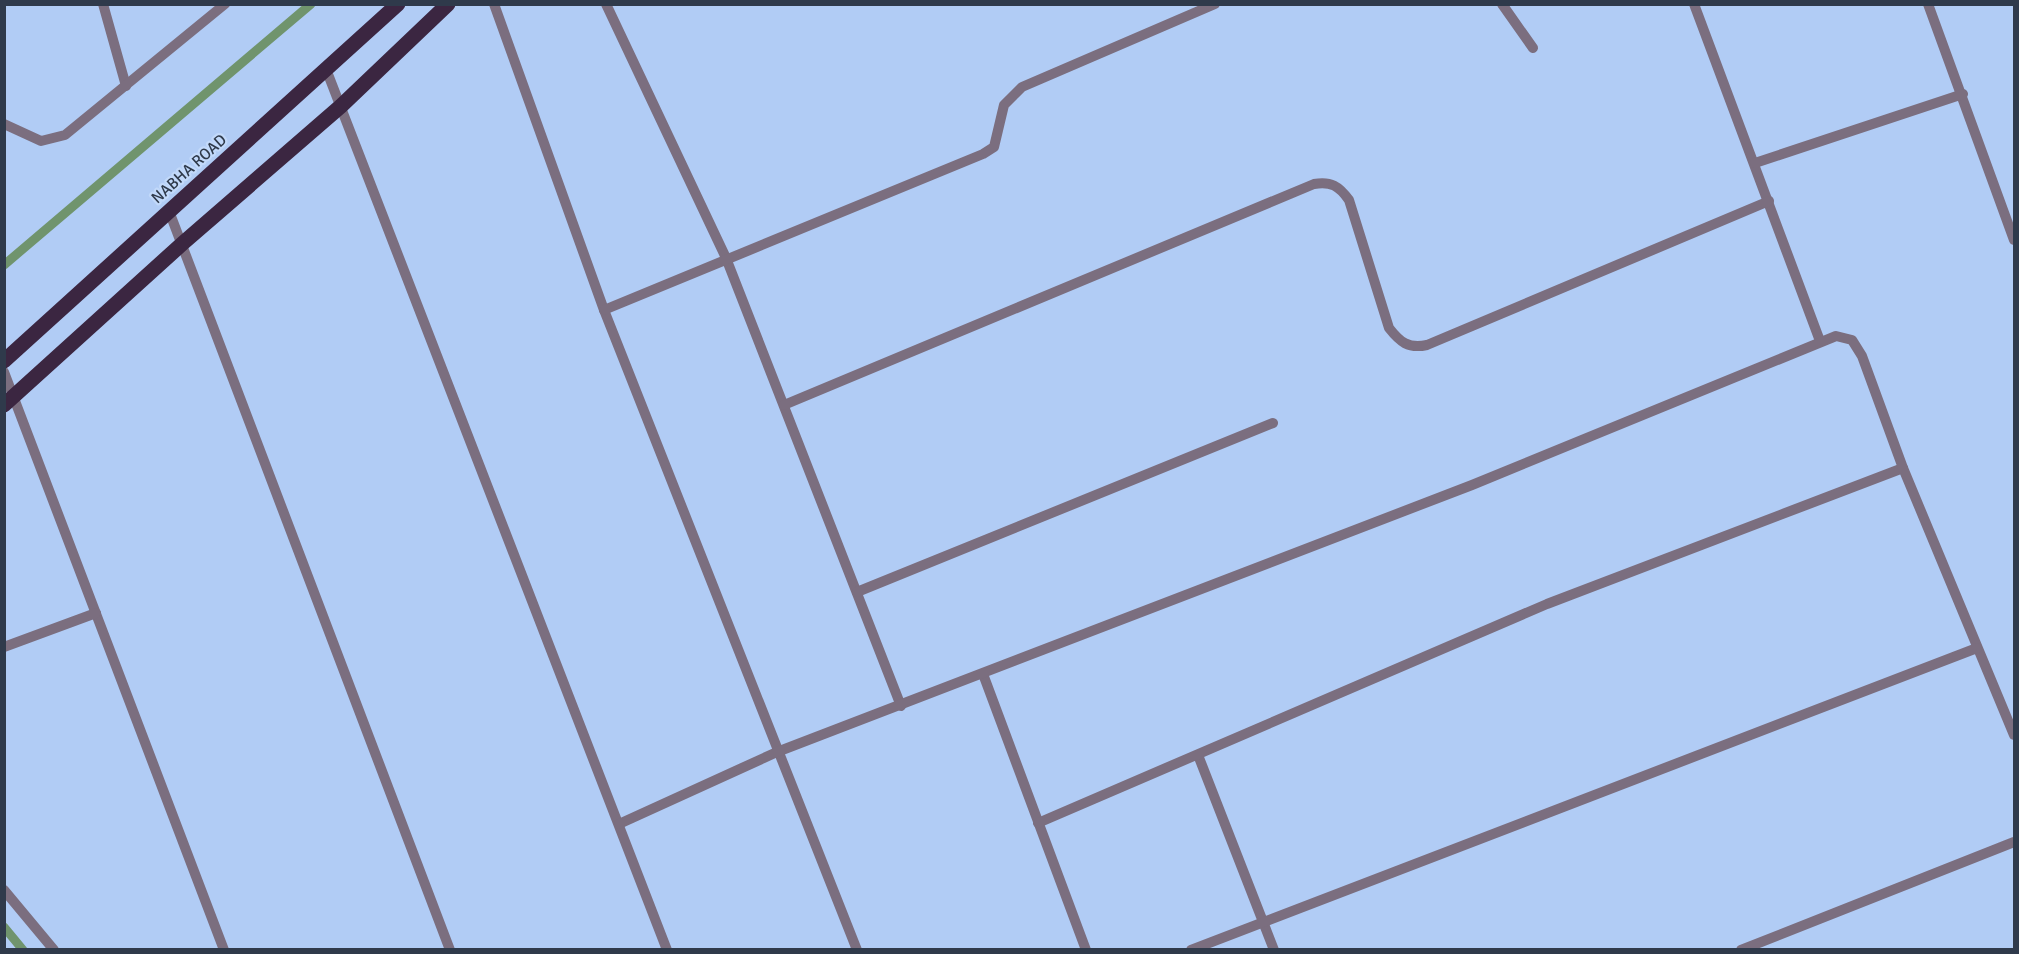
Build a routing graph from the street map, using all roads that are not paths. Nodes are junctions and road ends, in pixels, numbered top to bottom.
1 (103, 4) edge
2 (225, 4) edge
3 (398, 4) edge
4 (448, 4) edge
5 (494, 4) edge
6 (606, 4) edge
7 (1215, 4) edge
8 (1502, 4) edge
9 (1694, 4) edge
10 (1929, 4) edge
11 (1533, 48) dead end
12 (326, 69) junction
13 (126, 86) junction
14 (1963, 94) junction
15 (341, 106) junction
16 (4, 124) edge
17 (1755, 163) junction
18 (1769, 201) junction
19 (170, 211) junction
20 (2014, 240) edge
21 (183, 243) junction
22 (726, 258) junction
23 (604, 310) junction
24 (1820, 341) junction
25 (4, 361) edge
26 (4, 372) edge
27 (9, 400) edge
28 (784, 405) junction
29 (1274, 423) dead end
30 (1903, 468) junction
31 (857, 592) junction
32 (96, 612) junction
33 (4, 647) edge
34 (1977, 648) junction
35 (983, 674) junction
36 (901, 705) junction
37 (2014, 735) edge
38 (777, 753) junction
39 (1198, 755) junction
40 (1038, 823) junction
41 (619, 824) junction
42 (2014, 842) edge
43 (4, 890) edge
44 (1263, 920) junction
45 (54, 950) edge
46 (224, 950) edge
47 (450, 950) edge
48 (667, 950) edge
49 (857, 950) edge
50 (1086, 950) edge
51 (1191, 950) edge
52 (1274, 950) edge
53 (1741, 950) edge

1 - 13 street
2 - 13 street
3 - 12 main road, NABHA ROAD
4 - 15 main road
5 - 23 street
6 - 22 street
7 - 22 street
8 - 11 street
9 - 17 street
10 - 14 street
12 - 15 street
12 - 19 main road, NABHA ROAD
13 - 16 street
14 - 17 street
14 - 20 street
15 - 21 main road
15 - 41 street
17 - 18 street
18 - 24 street
18 - 28 street
19 - 21 street
19 - 25 main road, NABHA ROAD
21 - 27 main road
21 - 47 street
22 - 23 street
22 - 28 street
23 - 38 street
24 - 30 street
24 - 35 street
26 - 27 street
27 - 32 street
28 - 31 street
29 - 31 street
30 - 34 street
30 - 39 street
31 - 36 street
32 - 33 street
32 - 46 street
34 - 37 street
34 - 44 street
35 - 36 street
35 - 40 street
36 - 38 street
38 - 41 street
38 - 49 street
39 - 40 street
39 - 44 street
40 - 50 street
41 - 48 street
42 - 53 street
43 - 45 street
44 - 51 street
44 - 52 street

